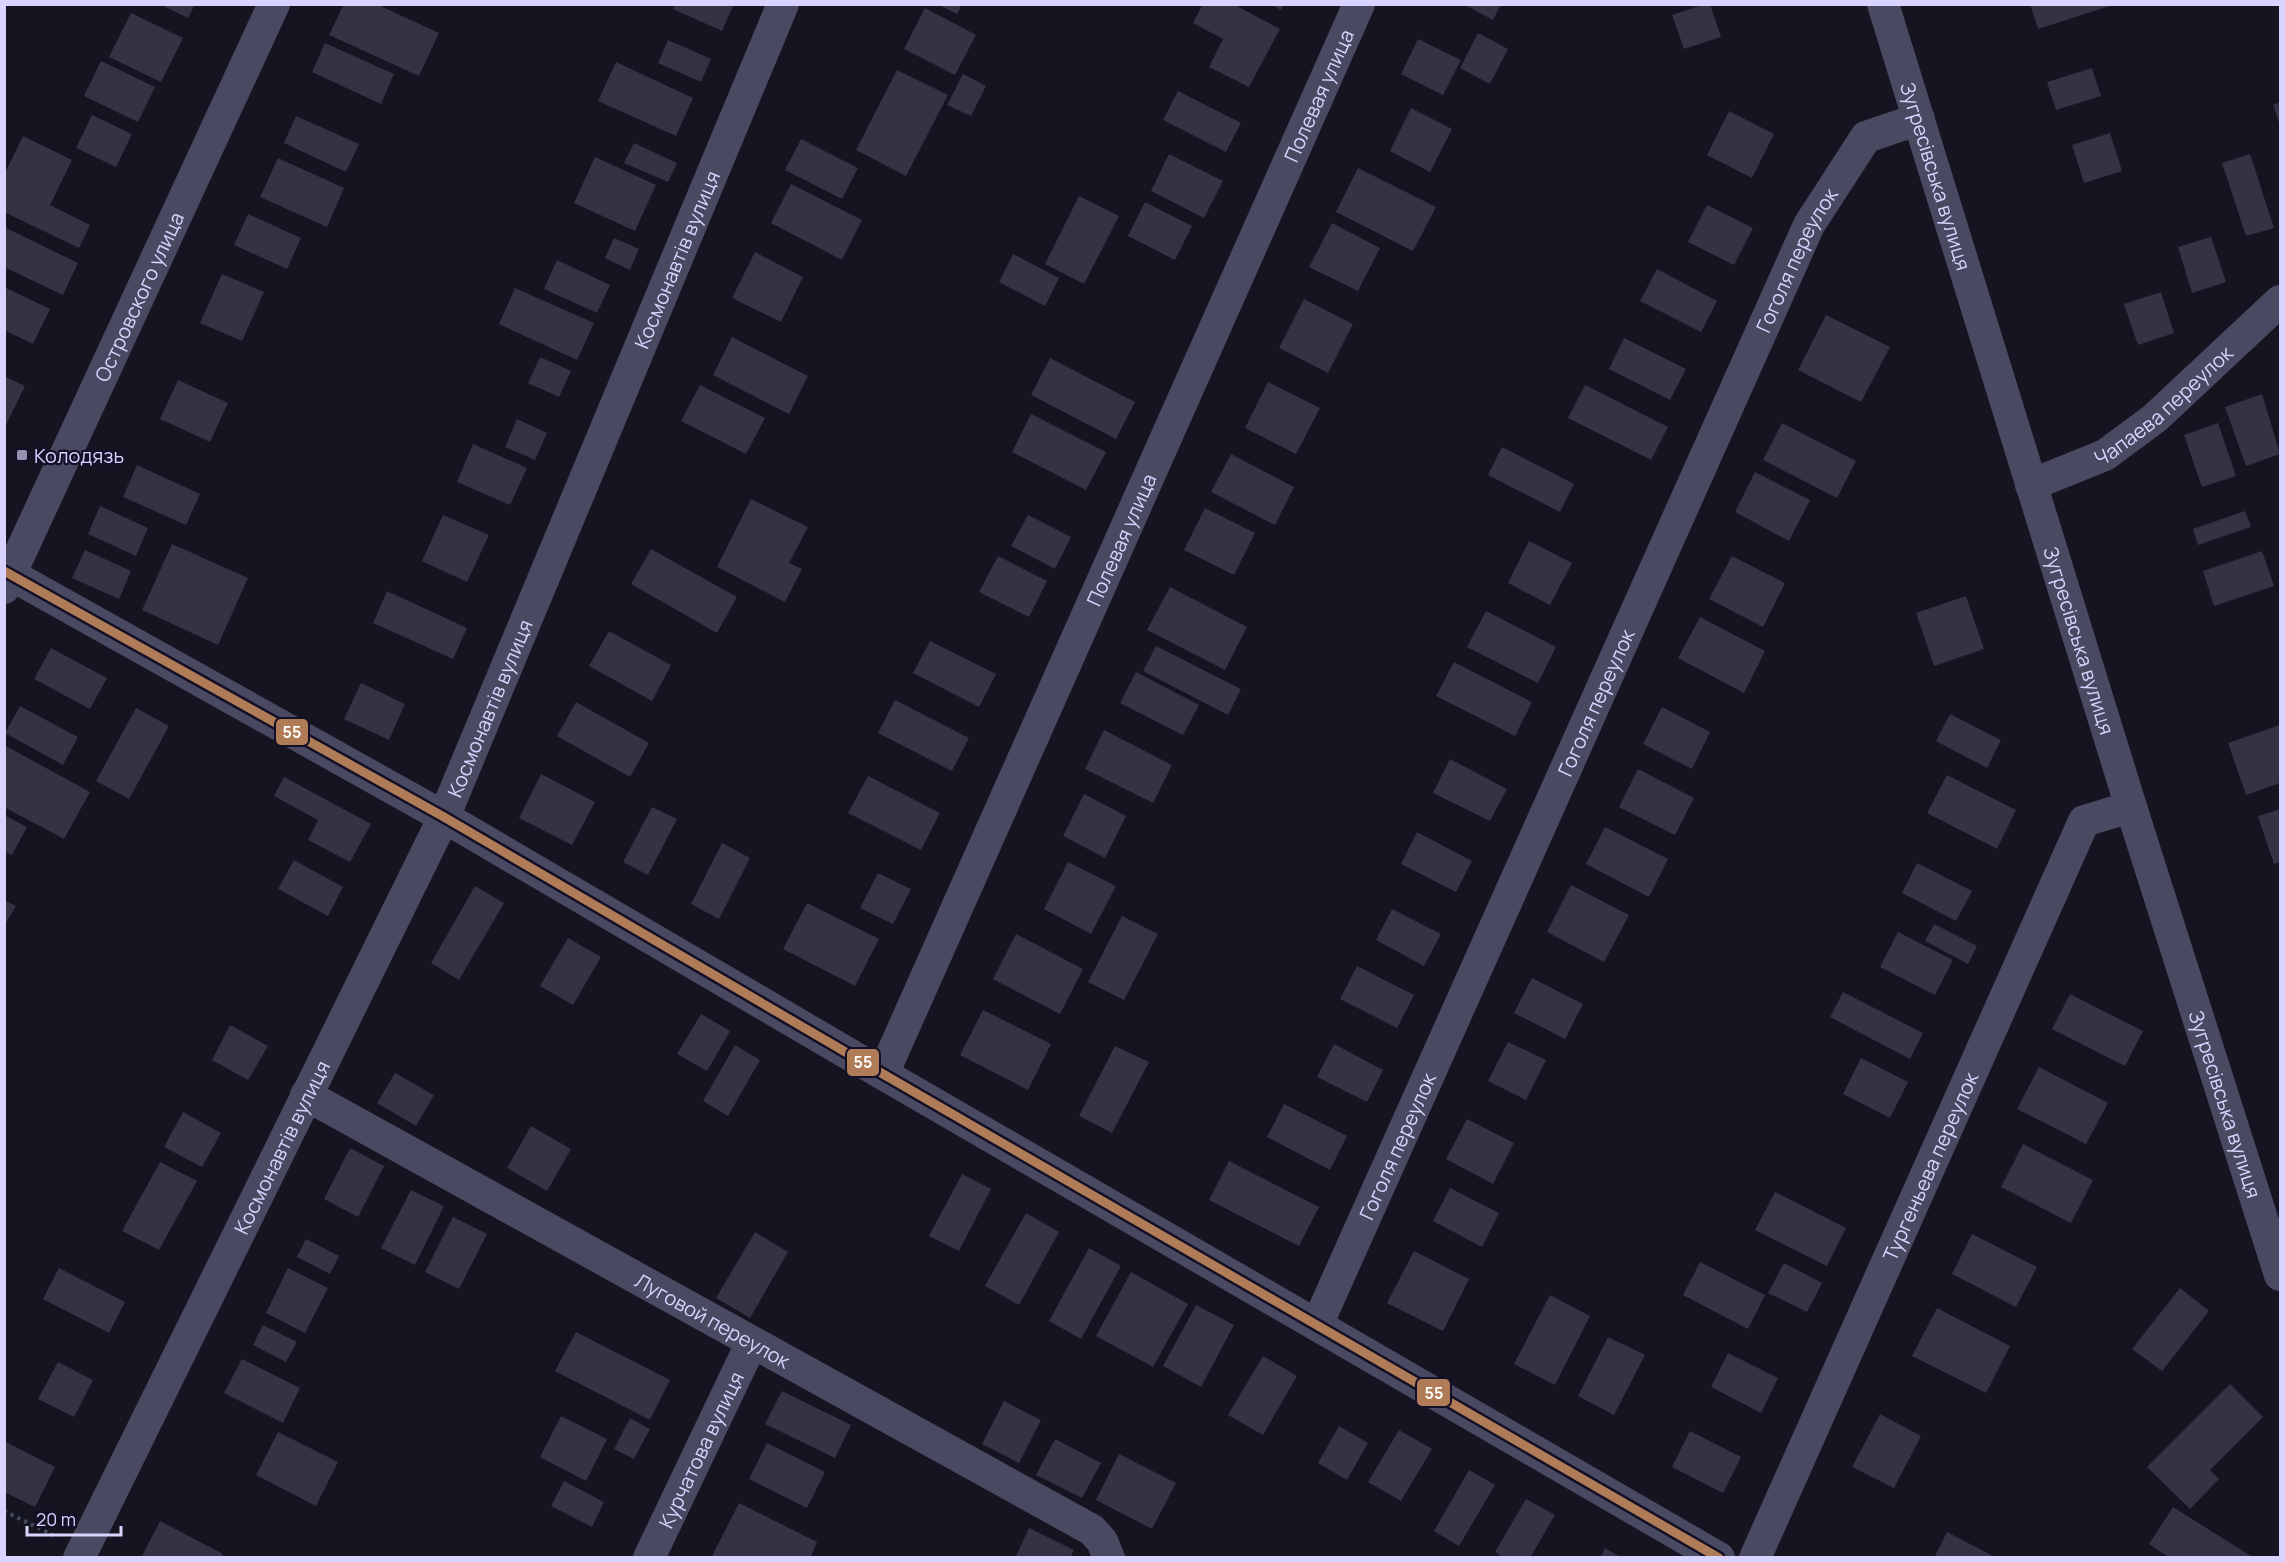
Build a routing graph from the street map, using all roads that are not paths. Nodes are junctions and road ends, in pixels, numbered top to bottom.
1 (274, 4) edge
2 (783, 4) edge
3 (1359, 4) edge
4 (1883, 4) edge
5 (1919, 119) junction
6 (2280, 301) edge
7 (2031, 485) junction
8 (7, 578) edge
9 (2131, 807) junction
10 (444, 818) junction
11 (883, 1074) junction
12 (306, 1095) junction
13 (2280, 1275) edge
14 (1317, 1325) junction
15 (752, 1342) junction
16 (81, 1553) edge
17 (649, 1557) edge
18 (1109, 1557) edge
19 (1719, 1557) edge
20 (1755, 1557) edge

1 - 8 street, Островского улица
2 - 10 street, Космонавтів вулиця
3 - 11 street, Полевая улица
4 - 5 street, Зугресівська вулиця
5 - 7 street, Зугресівська вулиця
5 - 14 street, Гоголя переулок
6 - 7 street, Чапаева переулок
7 - 9 street, Зугресівська вулиця
8 - 10 street
9 - 13 street, Зугресівська вулиця
9 - 20 street, Тургеньева переулок
10 - 11 street
10 - 12 street, Космонавтів вулиця
11 - 14 street
12 - 15 street, Луговой переулок
12 - 16 street, Космонавтів вулиця
14 - 19 street
15 - 17 street, Курчатова вулиця
15 - 18 street, Луговой переулок

